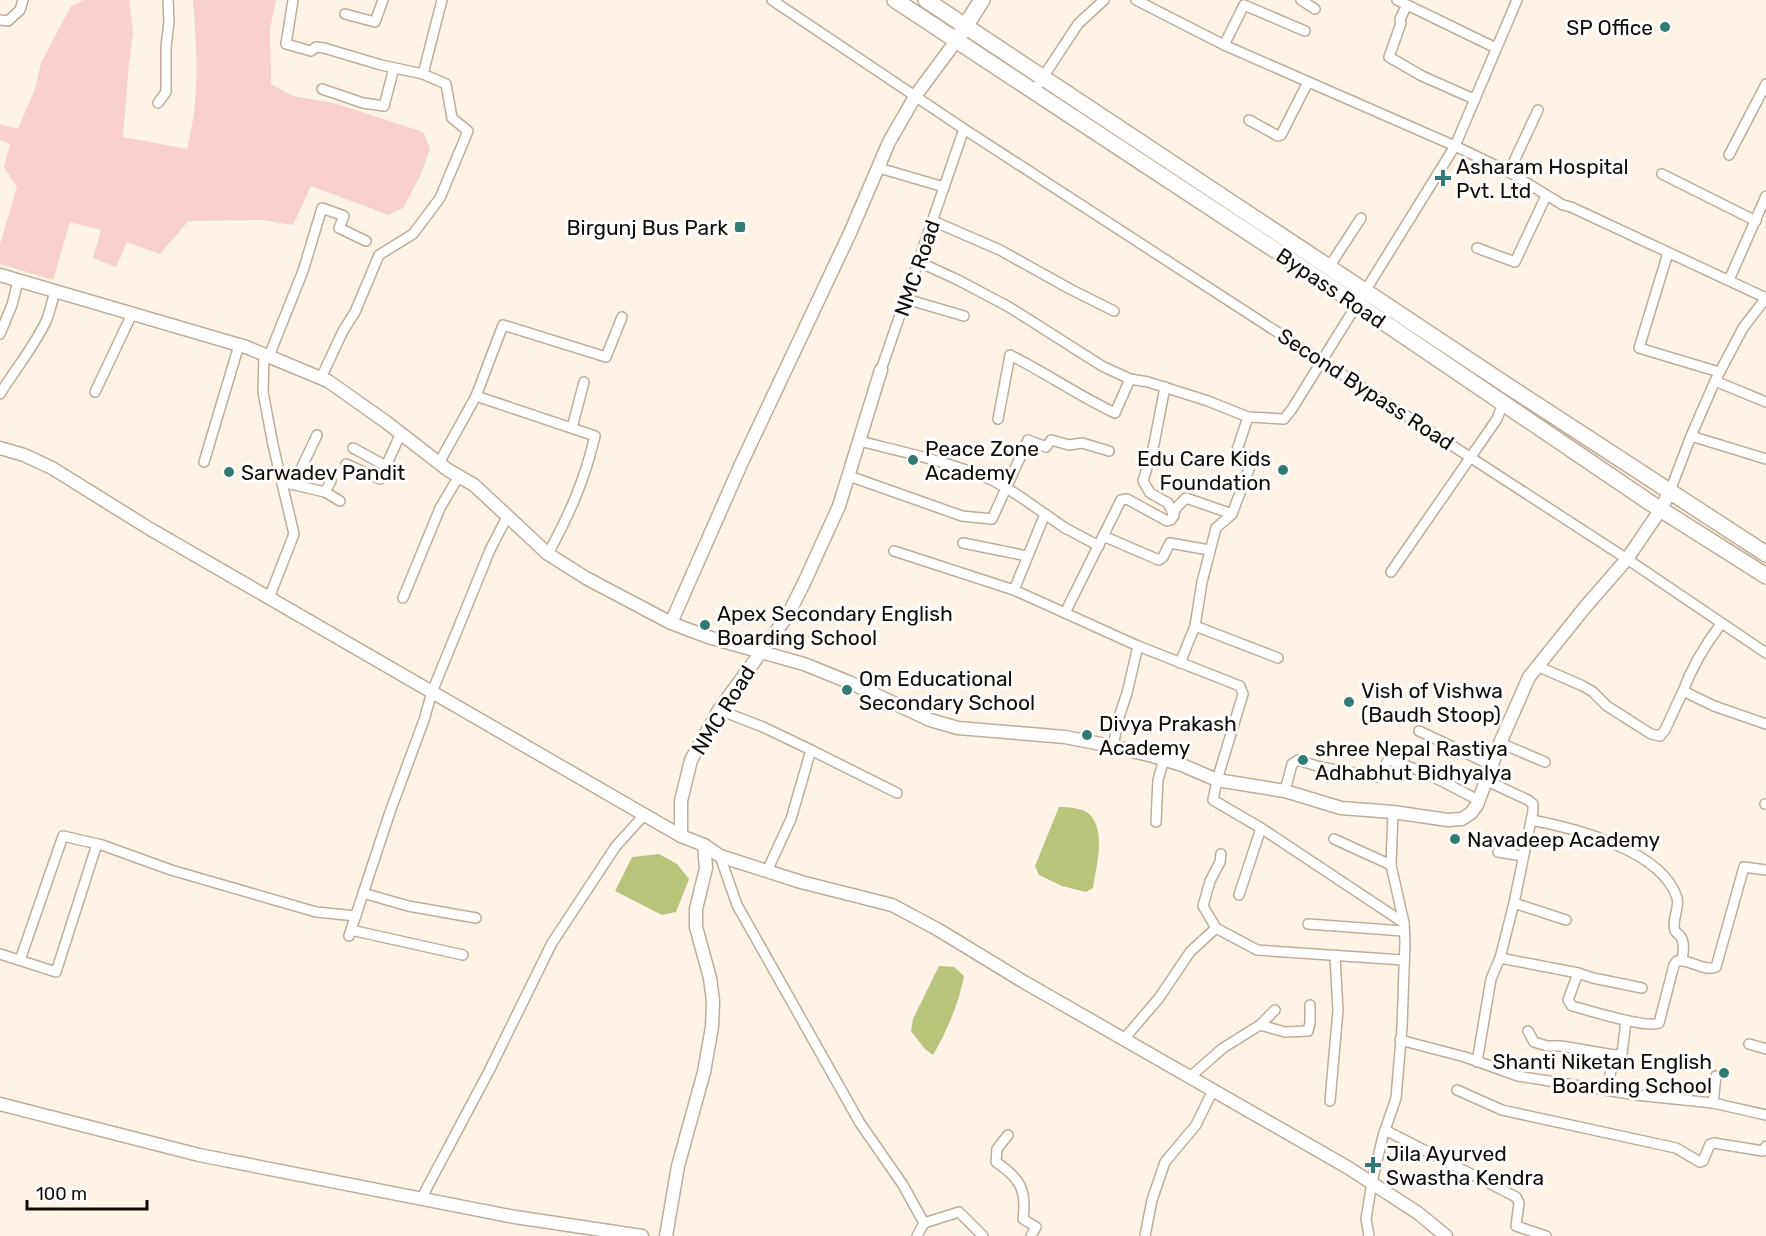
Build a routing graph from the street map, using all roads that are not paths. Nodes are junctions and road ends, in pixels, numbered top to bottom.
1 (23, 0) edge
2 (168, 0) edge
3 (293, 0) edge
4 (383, 0) edge
5 (442, 0) edge
6 (772, 0) edge
7 (895, 0) edge
8 (926, 0) edge
9 (982, 0) edge
10 (1104, 0) edge
11 (1136, 0) edge
12 (1301, 0) edge
13 (1397, 0) edge
14 (1517, 0) edge
15 (1246, 3) edge
16 (1407, 5) junction
17 (1315, 9) dead end
18 (345, 14) dead end
19 (0, 20) edge
20 (965, 26) junction
21 (1305, 31) dead end
22 (956, 41) junction
23 (1224, 45) junction
24 (1496, 48) junction
25 (394, 68) junction
26 (423, 74) junction
27 (1042, 77) junction
28 (1308, 82) junction
29 (1766, 84) edge
30 (322, 89) dead end
31 (1034, 91) junction
32 (916, 95) junction
33 (1474, 99) junction
34 (158, 103) dead end
35 (1538, 110) dead end
36 (1249, 120) dead end
37 (964, 129) junction
38 (1455, 146) junction
39 (1729, 155) dead end
40 (879, 168) junction
41 (1509, 172) junction
42 (1662, 174) dead end
43 (944, 187) junction
44 (1546, 196) junction
45 (1766, 196) edge
46 (1361, 218) dead end
47 (933, 221) junction
48 (1756, 221) junction
49 (366, 241) dead end
50 (1477, 248) dead end
51 (1668, 253) junction
52 (918, 262) junction
53 (1329, 267) junction
54 (0, 275) edge
55 (1729, 280) junction
56 (18, 281) junction
57 (1366, 291) junction
58 (55, 292) junction
59 (906, 298) junction
60 (1766, 298) edge
61 (1357, 304) junction
62 (1114, 311) dead end
63 (132, 314) junction
64 (964, 315) dead end
65 (622, 317) dead end
66 (0, 334) edge
67 (239, 345) junction
68 (266, 355) junction
69 (1322, 360) junction
70 (881, 370) joint
71 (1717, 377) junction
72 (321, 378) junction
73 (1130, 379) junction
74 (584, 382) dead end
75 (1165, 387) junction
76 (95, 392) dead end
77 (0, 394) edge
78 (476, 396) junction
79 (1766, 402) edge
80 (1503, 403) junction
81 (1248, 417) junction
82 (998, 419) dead end
83 (572, 428) junction
84 (401, 433) junction
85 (317, 435) dead end
86 (1690, 436) junction
87 (860, 441) junction
88 (0, 448) edge
89 (353, 448) dead end
90 (1109, 451) dead end
91 (1471, 456) junction
92 (1766, 459) edge
93 (204, 462) dead end
94 (439, 463) junction
95 (346, 464) dead end
96 (386, 466) junction
97 (459, 476) junction
98 (849, 476) junction
99 (281, 478) junction
100 (331, 481) dead end
101 (1006, 488) junction
102 (1670, 490) junction
103 (325, 492) junction
104 (340, 501) dead end
105 (1661, 509) junction
106 (1045, 514) junction
107 (1232, 514) junction
108 (508, 515) junction
109 (1174, 516) junction
110 (1103, 536) junction
111 (963, 543) dead end
112 (1099, 546) junction
113 (1209, 550) junction
114 (894, 551) dead end
115 (548, 554) junction
116 (1766, 554) edge
117 (1027, 556) junction
118 (1627, 559) junction
119 (1391, 572) dead end
120 (1766, 576) edge
121 (1014, 590) junction
122 (269, 598) junction
123 (403, 598) dead end
124 (1065, 613) junction
125 (671, 623) junction
126 (1721, 624) junction
127 (1195, 626) junction
128 (1138, 646) junction
129 (759, 652) junction
130 (1766, 653) edge
131 (1278, 658) dead end
132 (1180, 663) junction
133 (1537, 666) junction
134 (432, 692) junction
135 (1683, 692) junction
136 (718, 710) junction
137 (1766, 724) edge
138 (1419, 731) dead end
139 (1500, 743) junction
140 (1113, 747) junction
141 (810, 750) junction
142 (1164, 759) junction
143 (1545, 762) dead end
144 (1491, 765) junction
145 (1217, 780) junction
146 (1485, 780) junction
147 (1285, 791) junction
148 (897, 793) dead end
149 (1478, 800) junction
150 (1393, 812) junction
151 (645, 814) junction
152 (1531, 820) junction
153 (1156, 822) dead end
154 (1261, 828) junction
155 (681, 836) junction
156 (1334, 839) dead end
157 (97, 844) junction
158 (704, 845) junction
159 (1498, 852) dead end
160 (1221, 854) dead end
161 (720, 856) junction
162 (1523, 856) junction
163 (1391, 865) junction
164 (1766, 870) edge
165 (767, 871) junction
166 (363, 893) junction
167 (1239, 895) dead end
168 (1514, 903) junction
169 (356, 916) junction
170 (476, 918) dead end
171 (1566, 920) dead end
172 (1308, 924) dead end
173 (1404, 927) junction
174 (1216, 928) junction
175 (0, 954) edge
176 (463, 955) dead end
177 (1335, 957) junction
178 (1500, 958) junction
179 (20, 960) junction
180 (1403, 960) junction
181 (1682, 960) junction
182 (1578, 973) junction
183 (1642, 988) dead end
184 (1310, 1005) dead end
185 (1275, 1010) dead end
186 (1626, 1021) junction
187 (1260, 1024) junction
188 (1528, 1031) dead end
189 (1124, 1039) junction
190 (1400, 1040) junction
191 (1749, 1044) dead end
192 (1766, 1049) edge
193 (1614, 1055) junction
194 (1477, 1062) junction
195 (1716, 1076) dead end
196 (1190, 1077) junction
197 (1213, 1090) junction
198 (1457, 1090) dead end
199 (1607, 1090) junction
200 (1330, 1101) dead end
201 (1713, 1103) junction
202 (0, 1104) edge
203 (1766, 1115) edge
204 (1385, 1130) junction
205 (1008, 1135) dead end
206 (1766, 1146) edge
207 (1372, 1182) junction
208 (421, 1199) junction
209 (924, 1223) junction
210 (642, 1236) edge
211 (666, 1236) edge
212 (917, 1236) edge
213 (983, 1236) edge
214 (1031, 1236) edge
215 (1144, 1236) edge
216 (1369, 1236) edge
217 (1446, 1236) edge
218 (1546, 1236) edge

1 - 19 street
2 - 34 street
3 - 25 street
4 - 18 street
5 - 26 street
6 - 32 street
7 - 22 main road, Bypass Road
8 - 20 main road, Bypass Road
9 - 20 main road
10 - 27 street
11 - 23 street
12 - 17 street
13 - 16 street
14 - 24 street
15 - 21 street
15 - 23 street
16 - 24 street
16 - 33 street
20 - 22 main road
20 - 27 main road, Bypass Road
22 - 31 main road, Bypass Road
22 - 32 street
23 - 28 street
24 - 33 street
25 - 26 street
25 - 30 street
26 - 72 street
27 - 31 street
27 - 53 main road, Bypass Road
28 - 36 street
28 - 38 street
29 - 39 street
31 - 61 main road, Bypass Road
32 - 37 street, Second Bypass Road
32 - 40 street
33 - 38 street
35 - 41 street
37 - 43 street, NMC Road
37 - 69 street, Second Bypass Road
38 - 41 street
38 - 57 street
40 - 43 street
40 - 125 street
41 - 44 street
42 - 48 street
43 - 47 street, NMC Road
44 - 50 street
44 - 51 street
45 - 48 street
46 - 53 street
47 - 52 street, NMC Road
47 - 62 street
48 - 55 street
49 - 68 street
51 - 55 street
51 - 71 street
52 - 59 street, NMC Road
52 - 73 street
53 - 57 main road, Bypass Road
54 - 56 street
55 - 60 street
56 - 58 street
56 - 66 street
57 - 61 street
57 - 102 main road, Bypass Road
58 - 63 street
58 - 77 street
59 - 64 street
59 - 70 street, NMC Road
60 - 71 street
61 - 69 street
61 - 80 main road, Bypass Road
63 - 67 street
63 - 76 street
65 - 78 street
67 - 68 street
67 - 93 street
68 - 72 street
68 - 99 street
69 - 81 street
69 - 91 street, Second Bypass Road
70 - 87 street, NMC Road
71 - 79 street
71 - 86 street
72 - 84 street
73 - 75 street
73 - 82 street
74 - 83 street
75 - 81 street
75 - 109 street
78 - 83 street
78 - 94 street
80 - 91 street
80 - 105 main road, Bypass Road
81 - 107 street
83 - 115 street
84 - 94 street
84 - 96 street
85 - 99 street
86 - 92 street
86 - 102 street
87 - 98 street, NMC Road
87 - 101 street
88 - 122 street
89 - 96 street
90 - 101 street
91 - 118 street, Second Bypass Road
91 - 119 street
94 - 97 street
95 - 96 street
97 - 108 street
97 - 123 street
98 - 101 street
98 - 129 street, NMC Road
99 - 103 street
99 - 122 street
100 - 103 street
101 - 106 street
102 - 105 street
102 - 116 main road, Bypass Road
103 - 104 street
105 - 118 street
105 - 120 main road, Bypass Road
106 - 112 street
106 - 117 street
107 - 109 street
107 - 113 street
108 - 115 street
108 - 134 street
109 - 110 street
110 - 112 street
110 - 113 street
111 - 117 street
112 - 124 street
113 - 127 street
114 - 121 street
115 - 125 street
117 - 121 street
118 - 126 street, Second Bypass Road
118 - 133 street
121 - 124 street
122 - 134 street
124 - 128 street
125 - 129 street
126 - 130 street, Second Bypass Road
126 - 135 street
127 - 131 street
127 - 132 street
128 - 132 street
128 - 140 street
129 - 136 street, NMC Road
129 - 140 street
132 - 145 street
133 - 135 street
133 - 139 street
134 - 151 street
134 - 166 street
135 - 137 street
136 - 141 street
136 - 155 street, NMC Road
138 - 144 street
139 - 143 street
139 - 144 street
140 - 142 street
141 - 148 street
141 - 165 street
142 - 145 street
142 - 153 street
144 - 146 street
145 - 147 street
145 - 154 street
146 - 149 street
146 - 152 street
147 - 149 street
147 - 150 street
149 - 150 street
150 - 163 street
151 - 155 street
151 - 208 street
152 - 162 street
152 - 181 street
154 - 167 street
154 - 173 street
155 - 158 street
156 - 163 street
157 - 169 street
157 - 179 street
157 - 179 street
158 - 161 street
158 - 211 street
159 - 162 street
160 - 174 street
161 - 165 street
161 - 209 street
162 - 168 street
163 - 173 street
164 - 181 street
165 - 189 street
166 - 169 street
166 - 170 street
168 - 171 street
168 - 178 street
169 - 176 street
172 - 173 street
173 - 180 street
174 - 177 street
174 - 189 street
175 - 179 street
177 - 180 street
177 - 200 street
178 - 182 street
178 - 194 street
180 - 190 street
181 - 186 street
182 - 183 street
182 - 186 street
184 - 187 street
185 - 187 street
186 - 193 street
187 - 196 street
188 - 193 street
189 - 196 street
190 - 194 street
190 - 204 street
191 - 192 street
193 - 199 street
194 - 199 street
195 - 201 street
196 - 197 street
197 - 207 street
197 - 215 street
198 - 206 street
199 - 201 street
201 - 203 street
202 - 208 street
204 - 207 street
204 - 218 street
205 - 214 street
207 - 216 street
207 - 217 street
208 - 210 street
209 - 212 street
209 - 213 street

